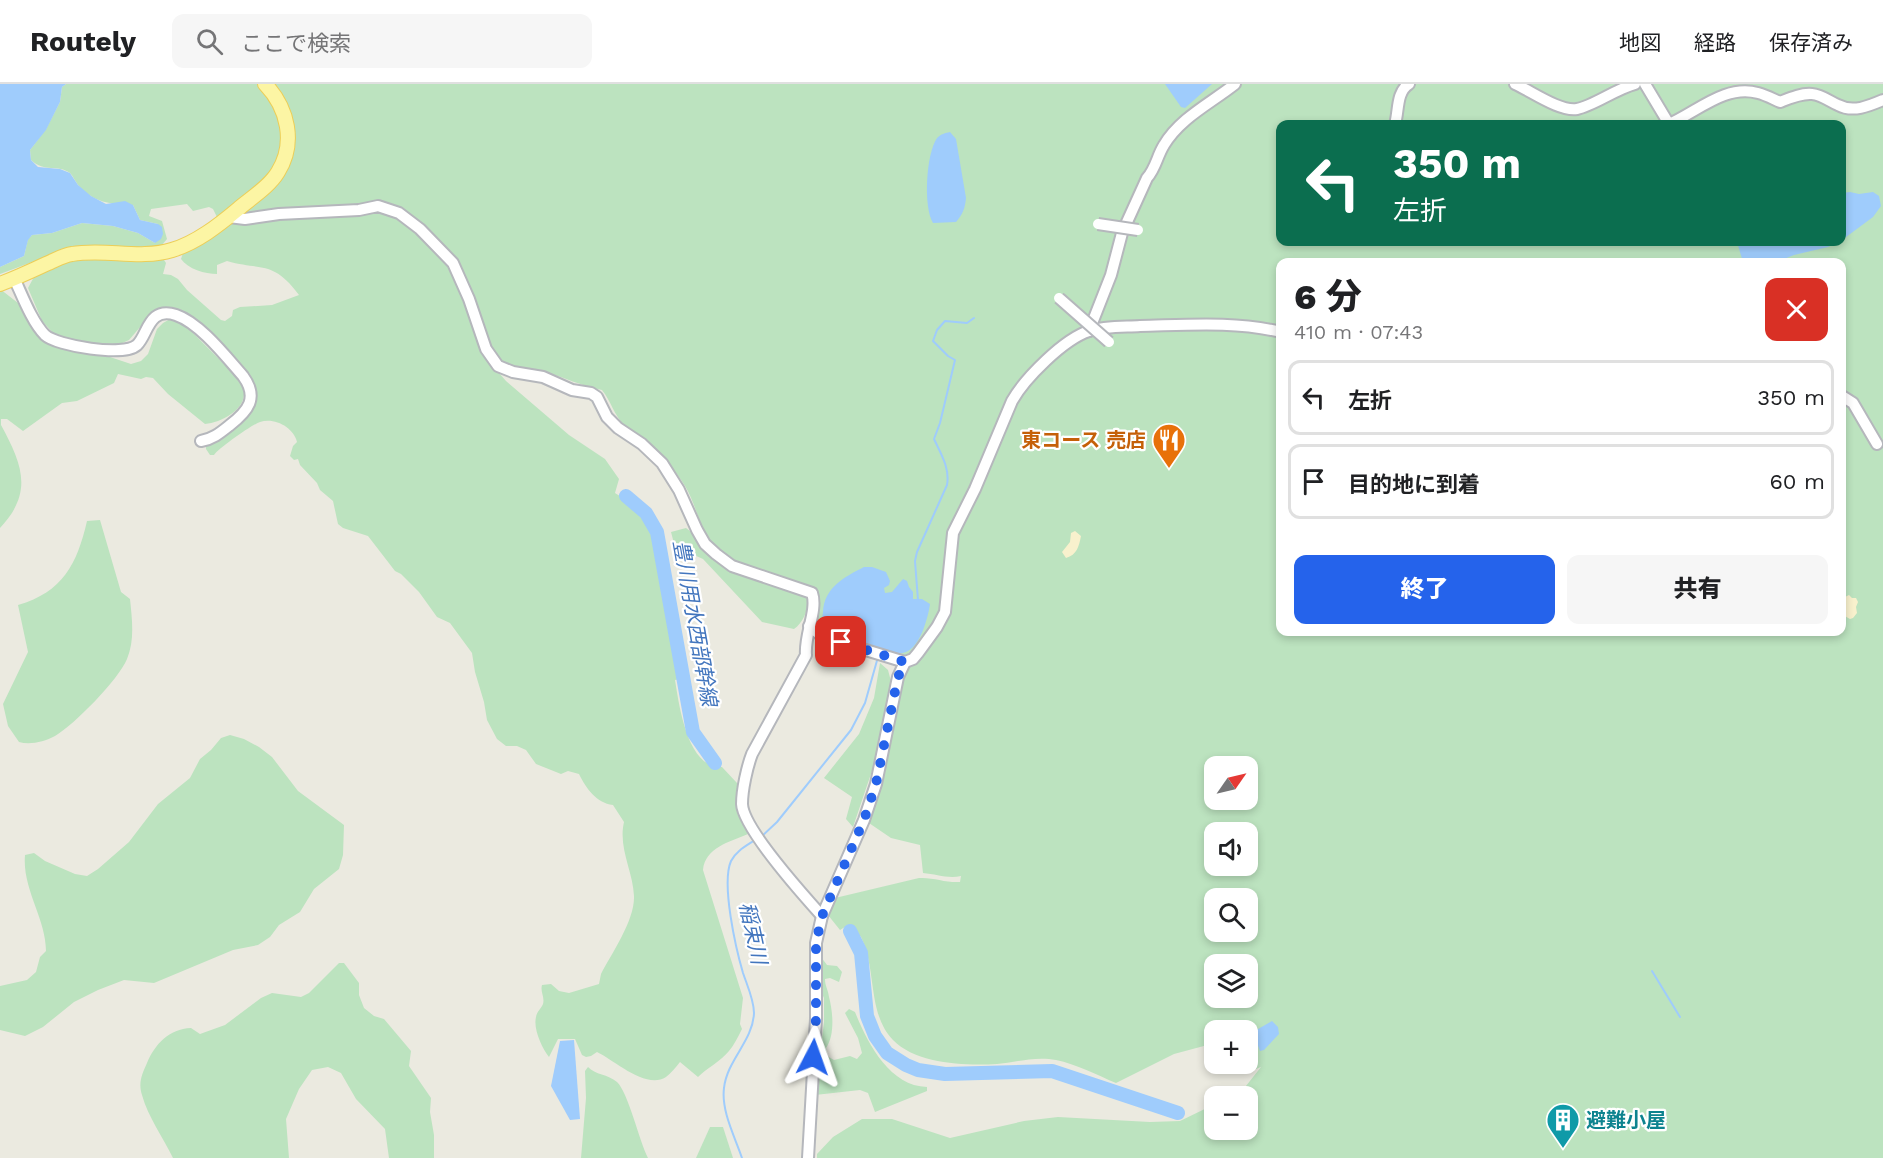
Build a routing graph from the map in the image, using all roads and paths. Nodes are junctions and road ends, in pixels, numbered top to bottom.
1 (265, 84) edge
2 (1235, 84) edge
3 (1409, 84) edge
4 (1515, 84) edge
5 (1635, 84) edge
6 (1645, 84) edge
7 (1883, 100) edge
8 (1396, 120) edge
9 (1667, 120) edge
10 (1676, 120) edge
11 (229, 217) junction
12 (1098, 224) dead end
13 (1138, 230) dead end
14 (14, 279) junction
15 (0, 284) edge
16 (1059, 298) dead end
17 (1089, 331) junction
18 (1276, 331) edge
19 (1109, 342) dead end
20 (1846, 399) edge
21 (201, 441) dead end
22 (1877, 444) dead end
23 (809, 626) junction
24 (905, 662) junction
25 (822, 916) junction
26 (808, 1158) edge

1 - 11 main road
2 - 17 street
3 - 8 street
4 - 5 street
6 - 9 street
7 - 10 street
11 - 14 main road
11 - 23 street
12 - 13 street, bridge
14 - 15 main road
14 - 21 street
16 - 19 street, bridge
17 - 18 street
17 - 24 street
20 - 22 street
23 - 24 street
23 - 25 street
24 - 25 street
25 - 26 street

